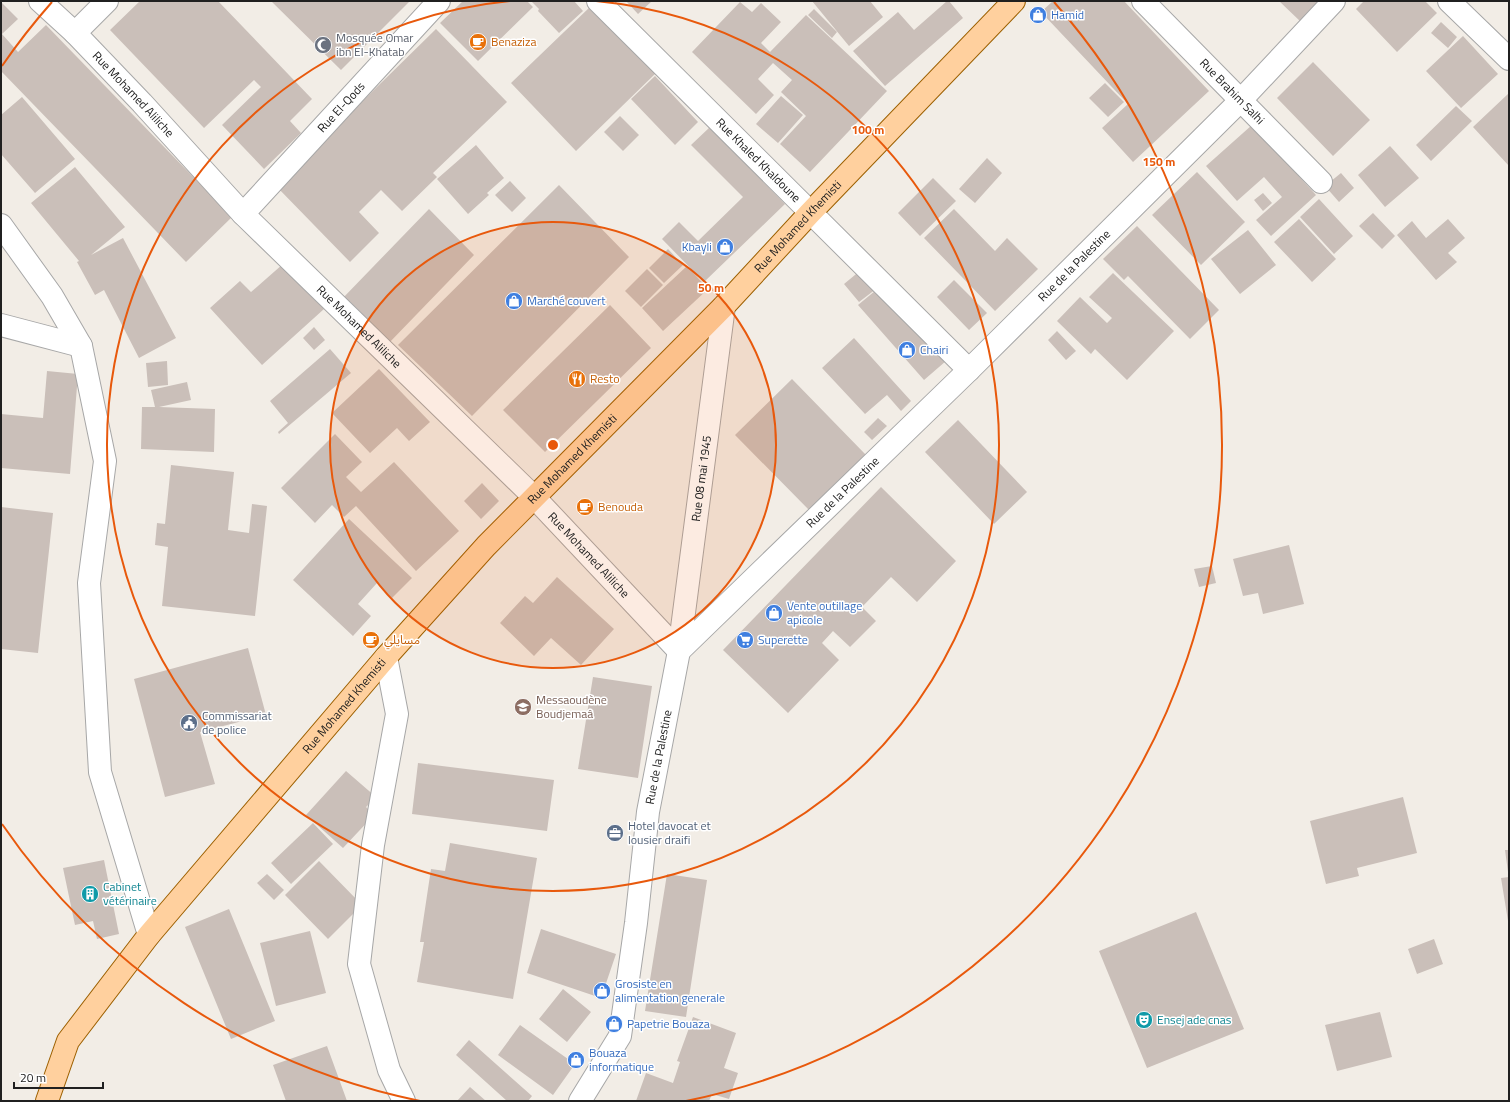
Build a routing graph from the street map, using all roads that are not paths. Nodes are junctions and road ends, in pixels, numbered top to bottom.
1 (40, 1) edge
2 (107, 1) edge
3 (439, 1) edge
4 (598, 1) edge
5 (1014, 1) edge
6 (1143, 1) edge
7 (1334, 1) edge
8 (1449, 1) edge
9 (74, 33) junction
10 (1509, 59) edge
11 (1241, 100) junction
12 (1321, 182) dead end
13 (810, 213) junction
14 (243, 214) junction
15 (1, 225) edge
16 (724, 306) junction
17 (1, 326) edge
18 (81, 346) junction
19 (969, 370) junction
20 (534, 498) junction
21 (679, 651) junction
22 (386, 657) junction
23 (149, 935) junction
24 (47, 1101) edge
25 (404, 1101) edge
26 (580, 1101) edge

1 - 9 street, Rue Mohamed Aliliche
2 - 9 street
3 - 14 street, Rue El-Qods
4 - 13 street, Rue Khaled Khaldoune
5 - 13 main road, Rue Mohamed Khemisti
6 - 11 street, Rue Brahim Salhi
7 - 11 street, Rue de la Palestine
8 - 10 street
9 - 14 street, Rue Mohamed Aliliche
11 - 12 street, Rue Brahim Salhi
11 - 19 street, Rue de la Palestine
13 - 16 main road, Rue Mohamed Khemisti
13 - 19 street, Rue Khaled Khaldoune
14 - 20 street, Rue Mohamed Aliliche
15 - 18 street
16 - 20 main road, Rue Mohamed Khemisti
16 - 21 street, Rue 08 mai 1945
17 - 18 street
18 - 23 street
19 - 21 street, Rue de la Palestine
20 - 21 street, Rue Mohamed Aliliche
20 - 22 main road, Rue Mohamed Khemisti
21 - 26 street, Rue de la Palestine
22 - 23 main road, Rue Mohamed Khemisti
22 - 25 street
23 - 24 main road, Rue Mohamed Khemisti

